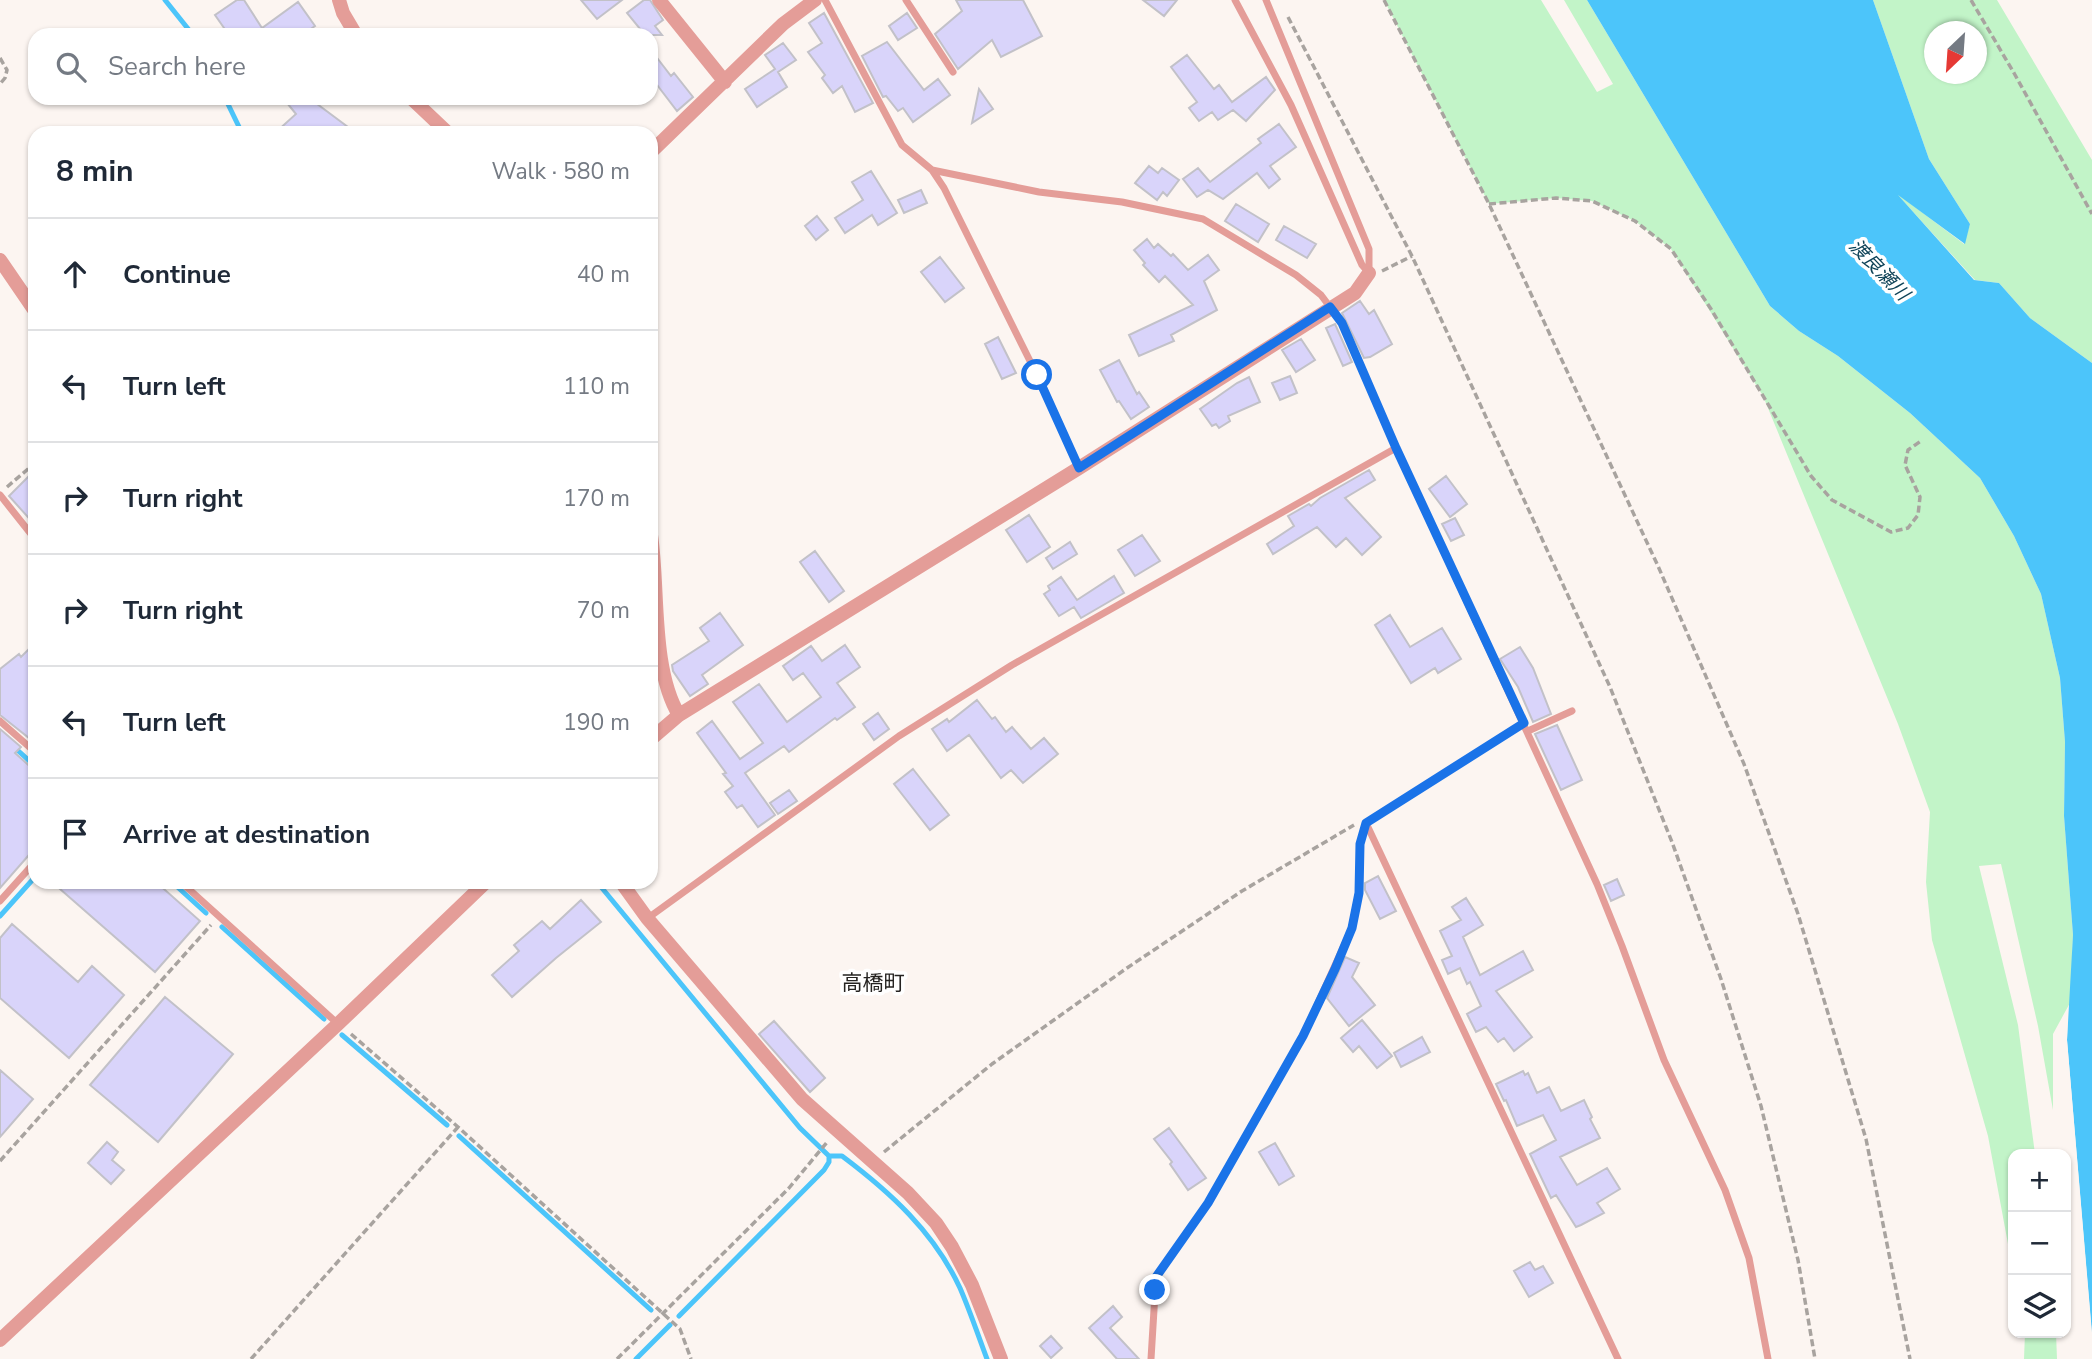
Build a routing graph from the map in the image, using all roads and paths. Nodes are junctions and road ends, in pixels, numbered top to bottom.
1 (340, 0) edge
2 (659, 0) edge
3 (815, 0) edge
4 (825, 0) edge
5 (906, 0) edge
6 (1235, 0) edge
7 (1266, 0) edge
8 (1384, 0) edge
9 (1971, 0) edge
10 (1286, 12) dead end
11 (352, 28) edge
12 (0, 58) edge
13 (953, 72) dead end
14 (725, 82) junction
15 (0, 84) edge
16 (418, 105) edge
17 (441, 126) edge
18 (658, 145) edge
19 (932, 170) junction
20 (1489, 204) junction
21 (2092, 214) edge
22 (1412, 256) junction
23 (0, 260) edge
24 (1375, 273) junction
25 (28, 301) edge
26 (1330, 307) junction
27 (1921, 441) dead end
28 (1396, 448) junction
29 (1079, 468) junction
30 (28, 469) edge
31 (0, 494) edge
32 (28, 530) edge
33 (658, 616) edge
34 (1572, 711) dead end
35 (679, 715) junction
36 (0, 721) edge
37 (1526, 727) junction
38 (658, 733) edge
39 (28, 746) edge
40 (1366, 823) junction
41 (28, 870) edge
42 (189, 889) edge
43 (479, 889) edge
44 (626, 889) edge
45 (0, 901) edge
46 (219, 916) junction
47 (647, 918) junction
48 (338, 1024) junction
49 (458, 1127) junction
50 (837, 1131) junction
51 (0, 1161) edge
52 (873, 1162) junction
53 (662, 1313) junction
54 (0, 1340) edge
55 (251, 1359) edge
56 (617, 1359) edge
57 (691, 1359) edge
58 (1001, 1359) edge
59 (1151, 1359) edge
60 (1618, 1359) edge
61 (1769, 1359) edge
62 (1815, 1359) edge
63 (1910, 1359) edge

1 - 11 street
2 - 14 street
3 - 14 street
4 - 19 lane
5 - 13 lane
6 - 24 lane
7 - 24 lane
8 - 20 path
9 - 21 path
10 - 22 path
12 - 15 path
14 - 18 street
16 - 17 street
19 - 26 lane
19 - 29 lane
20 - 27 path
20 - 63 path
22 - 24 path
22 - 62 path
23 - 25 street
24 - 26 street
26 - 28 lane
26 - 29 street
28 - 37 lane
28 - 47 lane
29 - 35 street
30 - 31 path
31 - 32 lane
33 - 35 street
34 - 37 lane
35 - 38 street
36 - 39 lane
37 - 40 lane
37 - 61 lane
40 - 52 path
40 - 59 lane
40 - 60 lane
41 - 45 lane
42 - 46 lane
43 - 48 street
44 - 47 street
46 - 48 lane
46 - 51 path
47 - 50 street
48 - 49 path
48 - 54 street
49 - 53 path
49 - 55 path
50 - 52 street
50 - 53 path
52 - 58 street
53 - 56 path
53 - 57 path

